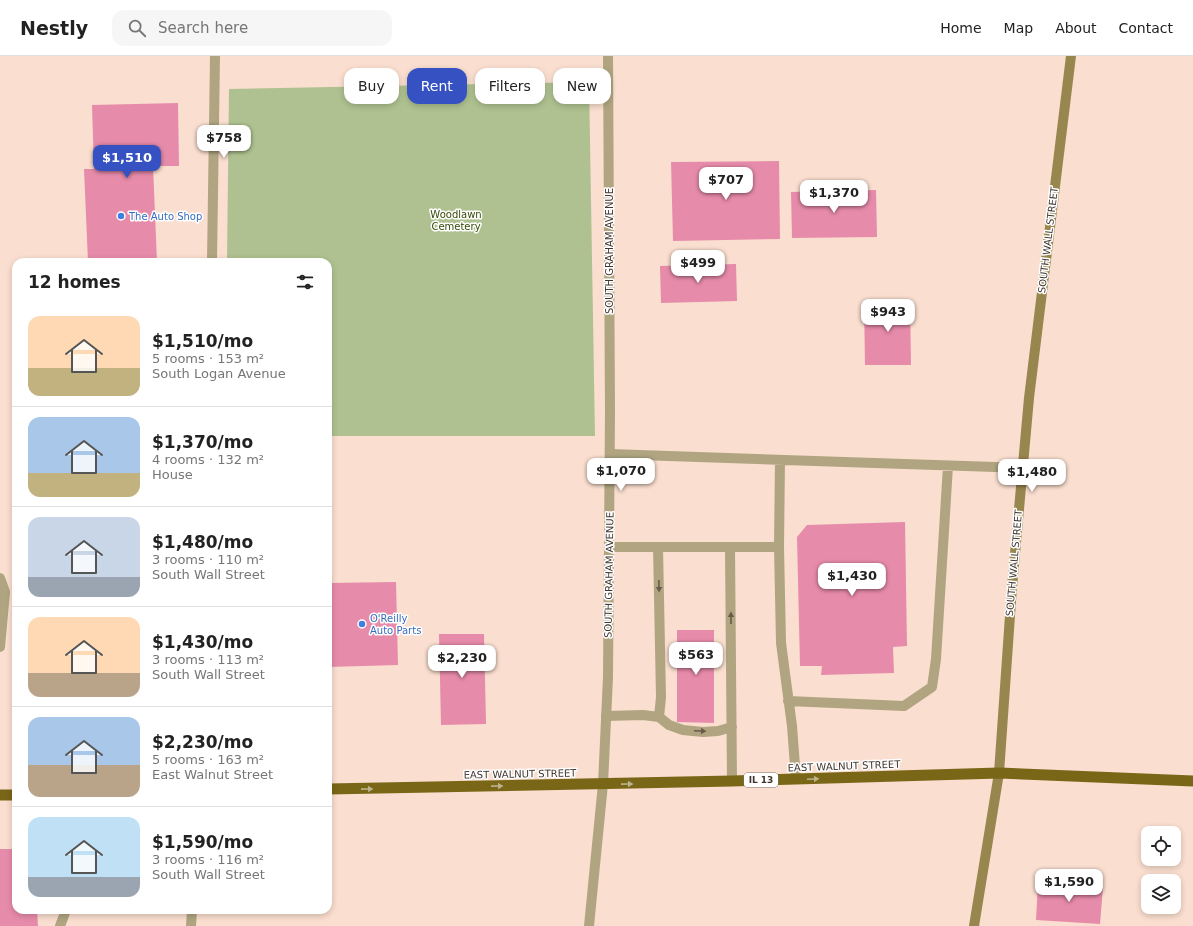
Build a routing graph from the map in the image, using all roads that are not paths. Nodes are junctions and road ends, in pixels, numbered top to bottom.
1 (215, 56) edge
2 (608, 56) edge
3 (1071, 56) edge
4 (212, 258) edge
5 (610, 454) junction
6 (780, 460) junction
7 (948, 466) junction
8 (1023, 468) junction
9 (609, 547) junction
10 (779, 547) junction
11 (658, 548) junction
12 (730, 548) junction
13 (0, 578) edge
14 (0, 646) edge
15 (788, 701) junction
16 (606, 716) junction
17 (659, 717) junction
18 (732, 727) junction
19 (999, 773) junction
20 (796, 779) junction
21 (732, 781) junction
22 (1193, 781) edge
23 (603, 784) junction
24 (332, 789) edge
25 (0, 795) edge
26 (12, 795) edge
27 (64, 914) edge
28 (192, 914) edge
29 (60, 926) edge
30 (190, 926) edge
31 (589, 926) edge
32 (974, 926) edge

1 - 4 street
2 - 5 street, SOUTH GRAHAM AVENUE
3 - 8 main road, SOUTH WALL STREET
5 - 6 street
5 - 9 street, SOUTH GRAHAM AVENUE
6 - 7 street
6 - 10 street
7 - 8 street
7 - 15 street
8 - 19 main road, SOUTH WALL STREET
9 - 11 street
9 - 16 street, SOUTH GRAHAM AVENUE
10 - 12 street
10 - 15 street
11 - 12 street
11 -> 17 street
18 -> 12 street
13 - 14 street
15 - 20 street
16 - 17 street
16 - 23 street, SOUTH GRAHAM AVENUE
17 -> 18 street
18 - 21 street
20 -> 19 highway, EAST WALNUT STREET / IL 13
19 - 22 highway, EAST WALNUT STREET / IL 13
19 - 32 main road, SOUTH WALL STREET
20 - 21 highway, EAST WALNUT STREET / IL 13
23 -> 21 highway, EAST WALNUT STREET / IL 13
24 -> 23 highway, EAST WALNUT STREET / IL 13
23 - 31 street, SOUTH GRAHAM AVENUE
25 - 26 highway
27 - 29 street
28 - 30 street

